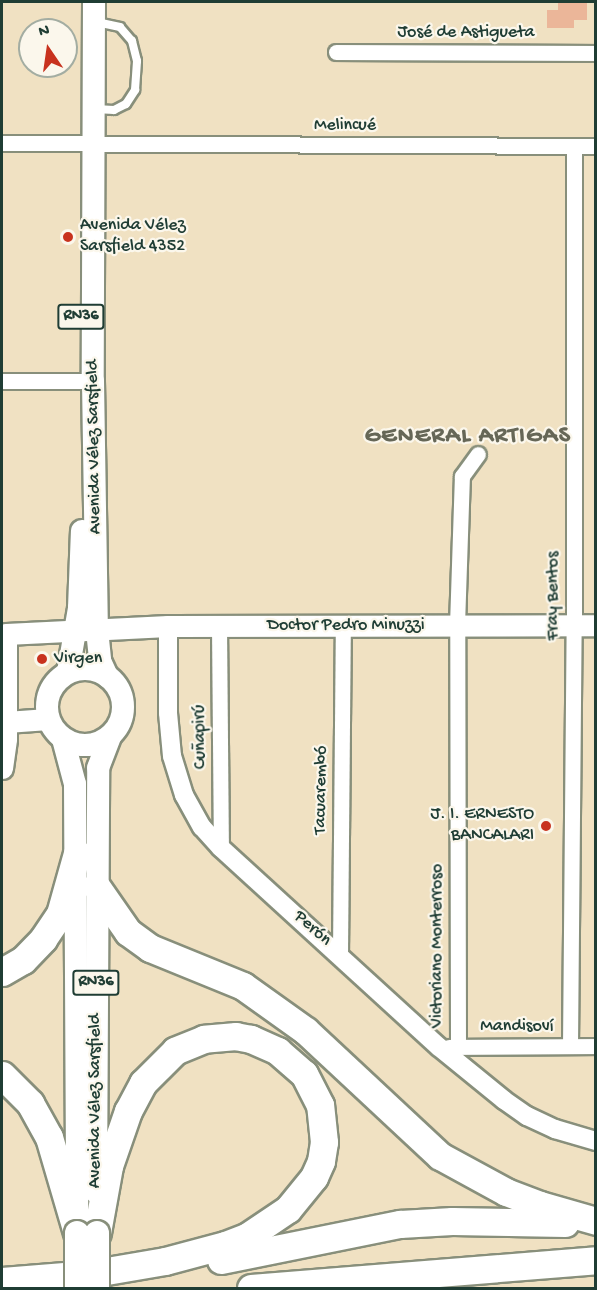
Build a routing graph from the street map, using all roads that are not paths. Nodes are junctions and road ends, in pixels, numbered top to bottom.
1 (81, 2) edge
2 (94, 11) edge
3 (336, 52) dead end
4 (596, 53) edge
5 (93, 109) junction
6 (2, 143) edge
7 (87, 144) junction
8 (574, 146) junction
9 (596, 146) edge
10 (2, 381) edge
11 (81, 381) junction
12 (478, 454) dead end
13 (574, 625) junction
14 (596, 625) edge
15 (168, 626) junction
16 (219, 626) junction
17 (343, 626) junction
18 (457, 626) junction
19 (87, 631) junction
20 (4, 634) edge
21 (68, 672) junction
22 (107, 676) junction
23 (48, 719) junction
24 (6, 722) junction
25 (110, 736) junction
26 (63, 739) junction
27 (2, 768) edge
28 (221, 848) junction
29 (77, 853) junction
30 (96, 886) junction
31 (340, 954) junction
32 (2, 972) edge
33 (570, 1046) junction
34 (596, 1046) edge
35 (439, 1047) junction
36 (458, 1047) junction
37 (2, 1075) edge
38 (596, 1141) edge
39 (596, 1222) edge
40 (87, 1233) junction
41 (596, 1260) edge
42 (2, 1269) edge
43 (2, 1281) edge
44 (86, 1281) edge
45 (251, 1288) edge

1 - 7 main road, Avenida Vélez Sarsfield / RN36
2 - 5 main road, Avenida Vélez Sarsfield / RN36
2 - 5 lane
3 - 4 street, José de Astigueta
5 - 7 main road, Avenida Vélez Sarsfield / RN36
6 - 7 street, Melincué
7 - 8 street, Melincué
7 - 11 main road, Avenida Vélez Sarsfield / RN36
7 - 19 main road, Avenida Vélez Sarsfield / RN36
8 - 9 street, Melincué
8 - 13 street, Fray Bentos
10 - 11 street
11 - 19 main road, Avenida Vélez Sarsfield / RN36
12 - 18 street, Victoriano Monterroso
13 - 14 main road, Doctor Pedro Minuzzi
13 - 18 main road, Doctor Pedro Minuzzi
13 - 33 street, Fray Bentos
15 - 16 main road, Doctor Pedro Minuzzi
15 - 19 main road, Doctor Pedro Minuzzi
15 - 28 street, Perón
16 - 17 main road, Doctor Pedro Minuzzi
16 - 28 street, Cuñapirú
17 - 18 main road, Doctor Pedro Minuzzi
17 - 31 street, Tacuarembó
18 - 36 street, Victoriano Monterroso
19 - 20 main road, Doctor Pedro Minuzzi
19 - 21 main road, Avenida Vélez Sarsfield / RN36
19 - 22 main road, Avenida Vélez Sarsfield / RN36
20 - 24 main road
21 - 22 main road
21 - 23 main road
22 - 25 main road, RN36
23 - 24 main road
23 - 26 main road, RN36
24 - 27 main road
25 - 26 main road
25 - 30 main road, Avenida Vélez Sarsfield / RN36
26 - 29 main road, Avenida Vélez Sarsfield / RN36
28 - 31 street, Perón
29 - 32 highway
29 - 40 main road, Avenida Vélez Sarsfield / RN36
30 - 39 highway
30 - 40 main road, Avenida Vélez Sarsfield / RN36
31 - 35 street, Perón
33 - 34 street, Mandisoví
33 - 36 street, Mandisoví
35 - 36 street, Mandisoví
35 - 38 street, Perón
37 - 40 highway
39 - 44 highway
40 - 44 highway, Avenida Vélez Sarsfield / RN36, bridge
40 - 44 highway
41 - 45 highway
42 - 44 highway
43 - 44 highway

